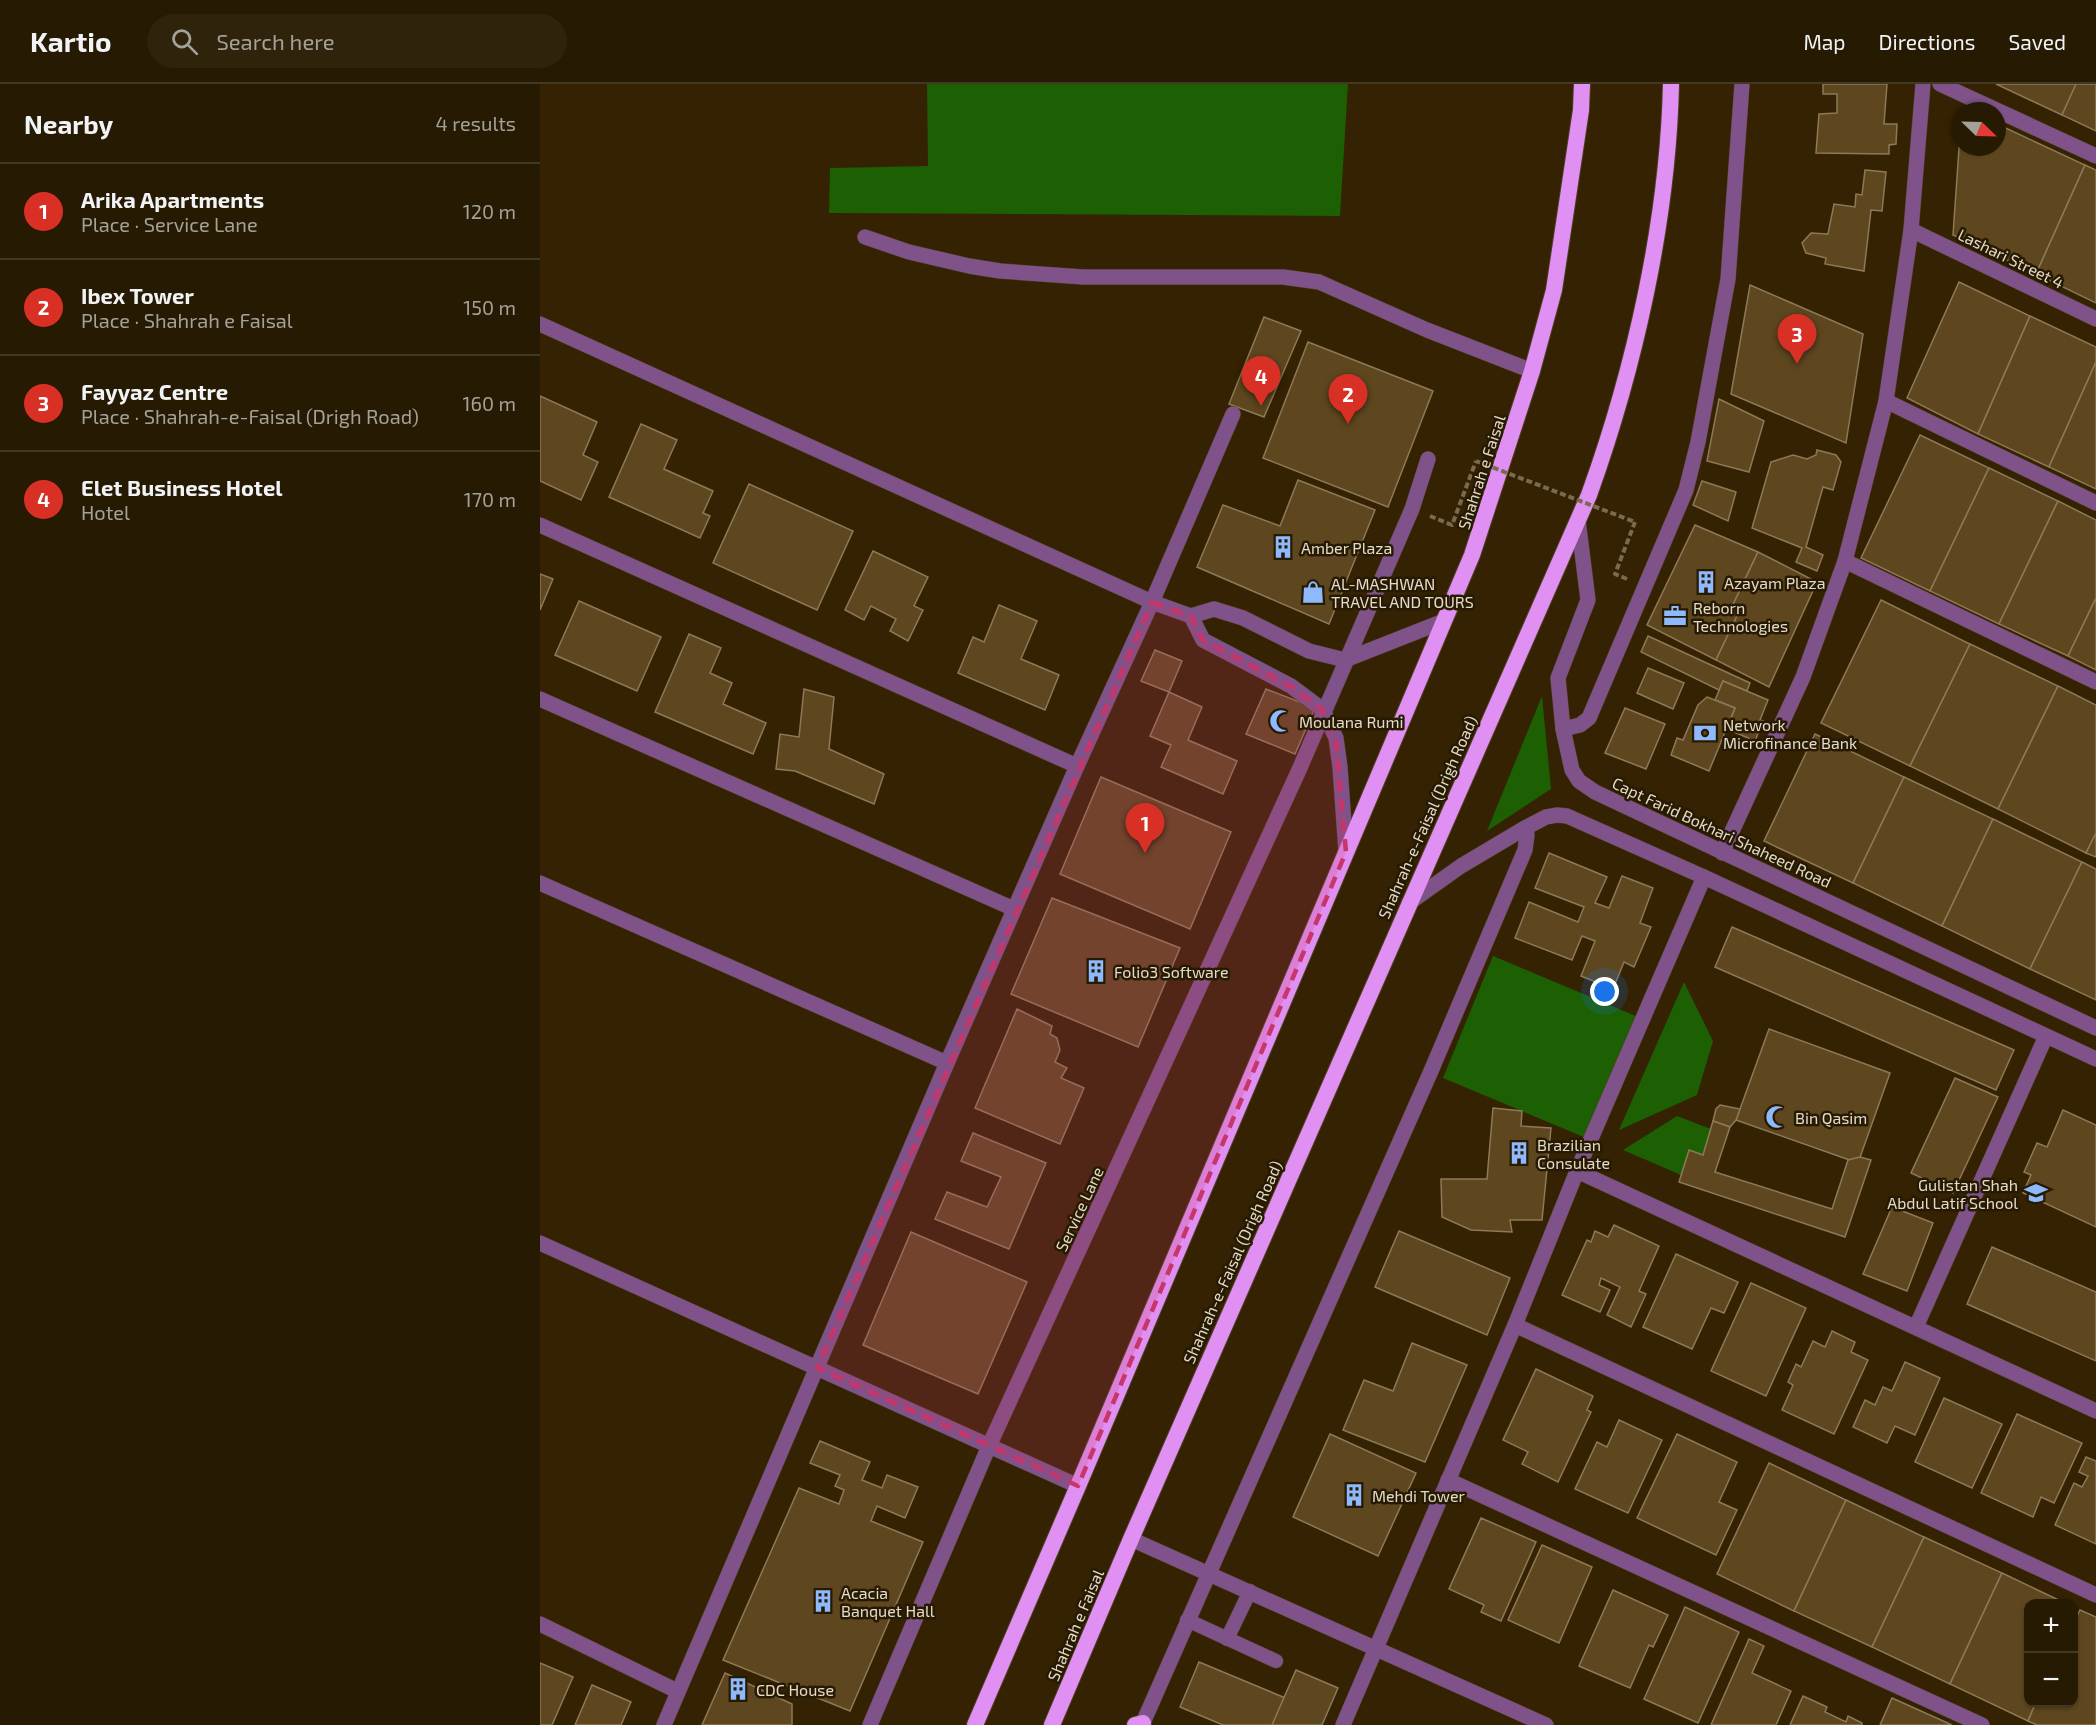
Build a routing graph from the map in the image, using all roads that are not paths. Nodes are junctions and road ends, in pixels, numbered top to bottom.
1 (1582, 84) edge
2 (1671, 84) edge
3 (1742, 84) edge
4 (1923, 84) edge
5 (1940, 84) edge
6 (2096, 156) edge
7 (1911, 230) junction
8 (865, 237) dead end
9 (2096, 319) edge
10 (540, 324) edge
11 (1532, 371) junction
12 (1886, 401) junction
13 (1233, 414) dead end
14 (1428, 459) dead end
15 (2096, 502) edge
16 (1578, 520) junction
17 (540, 525) edge
18 (1845, 561) junction
19 (1152, 602) junction
20 (1191, 616) junction
21 (1444, 621) junction
22 (1346, 660) junction
23 (2096, 682) edge
24 (540, 699) edge
25 (1323, 710) junction
26 (1563, 729) junction
27 (1077, 766) junction
28 (1525, 828) junction
29 (1346, 852) junction
30 (1722, 853) junction
31 (1704, 877) junction
32 (540, 883) edge
33 (1408, 903) junction
34 (1014, 909) junction
35 (2096, 1028) edge
36 (2046, 1036) junction
37 (2096, 1059) edge
38 (947, 1063) junction
39 (1577, 1171) junction
40 (540, 1243) edge
41 (1515, 1325) junction
42 (1916, 1327) junction
43 (817, 1368) junction
44 (2096, 1411) edge
45 (989, 1446) junction
46 (1448, 1480) junction
47 (1078, 1486) junction
48 (1131, 1539) junction
49 (1209, 1572) junction
50 (1250, 1591) junction
51 (2096, 1595) edge
52 (1188, 1620) junction
53 (540, 1624) edge
54 (1227, 1639) junction
55 (1376, 1649) junction
56 (1276, 1661) dead end
57 (677, 1691) junction
58 (1140, 1724) edge
59 (664, 1725) edge
60 (870, 1725) edge
61 (975, 1725) edge
62 (1052, 1725) edge
63 (1343, 1725) edge
64 (1546, 1725) edge
65 (1982, 1725) edge

1 - 11 highway, Shahrah e Faisal
2 - 16 highway, Shahrah-e-Faisal (Drigh Road)
3 - 26 street
4 - 7 street
5 - 6 street
7 - 9 street, Lashari Street 4
7 - 12 street
8 - 11 street
10 - 19 street
11 - 21 highway, Shahrah e Faisal
12 - 15 street
12 - 18 street
13 - 19 street
14 - 22 street, Service Lane
16 - 26 street, Capt Farid Bokhari Shaheed Road
16 - 33 highway, Shahrah-e-Faisal (Drigh Road)
17 - 27 street
18 - 23 street
18 - 30 street
19 - 20 street
19 - 27 street
20 - 22 street
20 - 25 street
21 - 22 street
21 - 29 highway, Shahrah e Faisal
22 - 25 street, Service Lane
24 - 34 street
25 - 29 street
25 - 45 street, Service Lane
26 - 30 street, Capt Farid Bokhari Shaheed Road
27 - 34 street
28 - 31 street
28 - 33 street
28 - 49 street
29 - 47 highway
30 - 35 street, Capt Farid Bokhari Shaheed Road
31 - 36 street
31 - 39 street
32 - 38 street
33 - 48 highway, Shahrah-e-Faisal (Drigh Road)
34 - 38 street
36 - 37 street
36 - 42 street
38 - 43 street
39 - 41 street
39 - 42 street
40 - 43 street
41 - 46 street
41 - 51 street
42 - 44 street
43 - 45 street
43 - 57 street
45 - 47 street
45 - 60 street, Service Lane
46 - 55 street
46 - 65 street
47 - 61 highway
48 - 49 street
48 - 62 highway, Shahrah e Faisal
49 - 50 street
49 - 52 street
50 - 54 lane
50 - 55 street
52 - 54 lane
52 - 58 street
53 - 57 street
54 - 56 lane
55 - 63 street
55 - 64 street
57 - 59 street

